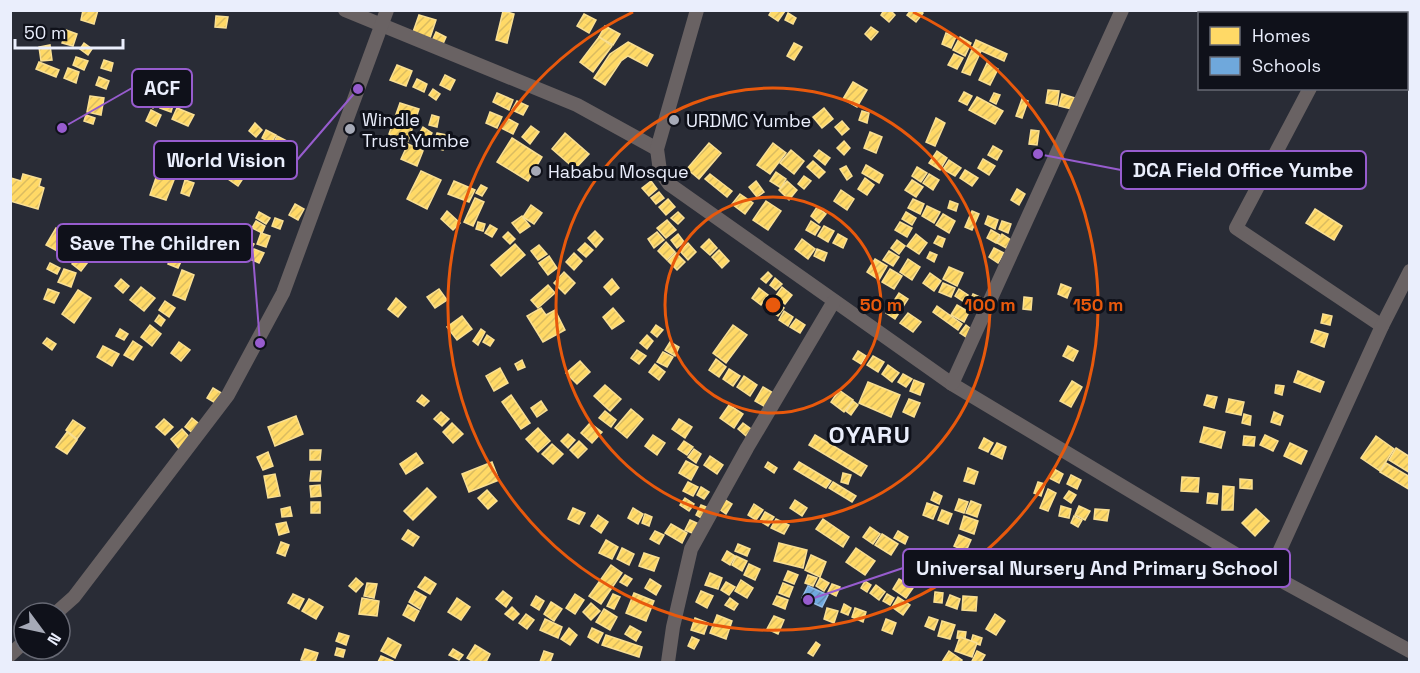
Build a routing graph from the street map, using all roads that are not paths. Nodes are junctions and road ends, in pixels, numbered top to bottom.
1 (345, 10) edge
2 (387, 10) edge
3 (698, 10) edge
4 (1122, 10) edge
5 (380, 25) junction
6 (1309, 90) edge
7 (657, 149) junction
8 (1410, 271) edge
9 (834, 302) junction
10 (1382, 326) junction
11 (952, 384) junction
12 (1269, 574) junction
13 (70, 601) edge
14 (1410, 651) edge
15 (668, 663) edge

1 - 5 street
2 - 5 street
3 - 7 street
4 - 11 street
5 - 7 street
5 - 13 street
6 - 10 street
7 - 9 street
8 - 10 street
9 - 11 street
9 - 15 street
10 - 12 street
11 - 12 street
12 - 14 street

